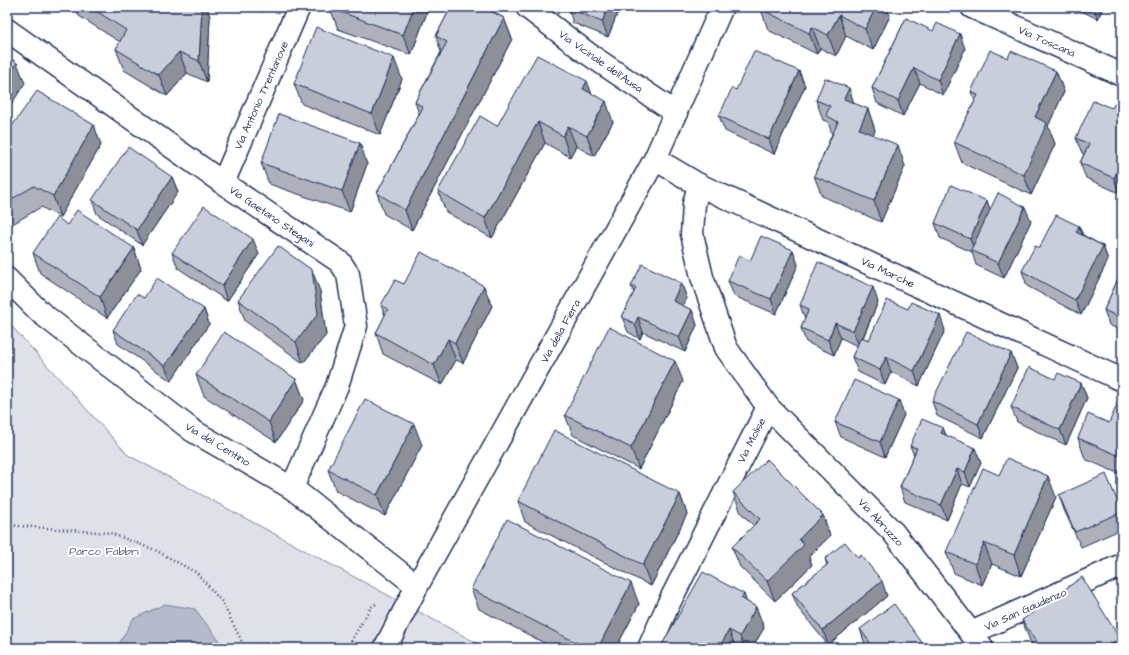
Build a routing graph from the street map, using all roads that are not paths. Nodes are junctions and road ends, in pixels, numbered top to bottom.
1 (299, 7) edge
2 (527, 7) edge
3 (722, 7) edge
4 (972, 7) edge
5 (7, 30) edge
6 (1122, 75) edge
7 (676, 113) junction
8 (655, 159) junction
9 (223, 183) junction
10 (699, 185) junction
11 (7, 279) edge
12 (1122, 380) edge
13 (768, 407) junction
14 (292, 488) junction
15 (1122, 565) edge
16 (417, 586) junction
17 (976, 640) edge
18 (385, 648) edge
19 (649, 648) edge

1 - 9 street, Via Antonio Trentanove
2 - 7 street, Via Vicinale dell'Ausa
3 - 7 street, Via della Fiera
4 - 6 street, Via Toscana
5 - 9 street, Via Gaetano Stegani
7 - 8 street, Via della Fiera
8 - 10 street, Via Marche
8 - 16 street, Via della Fiera
9 - 14 street, Via Gaetano Stegani
10 - 12 street, Via Marche
10 - 13 street, Via Molise
11 - 14 street, Via del Centino
13 - 17 street, Via Abruzzo
13 - 19 street, Via Molise
14 - 16 street, Via del Centino
15 - 17 street, Via San Gaudenzo
16 - 18 street, Via della Fiera

